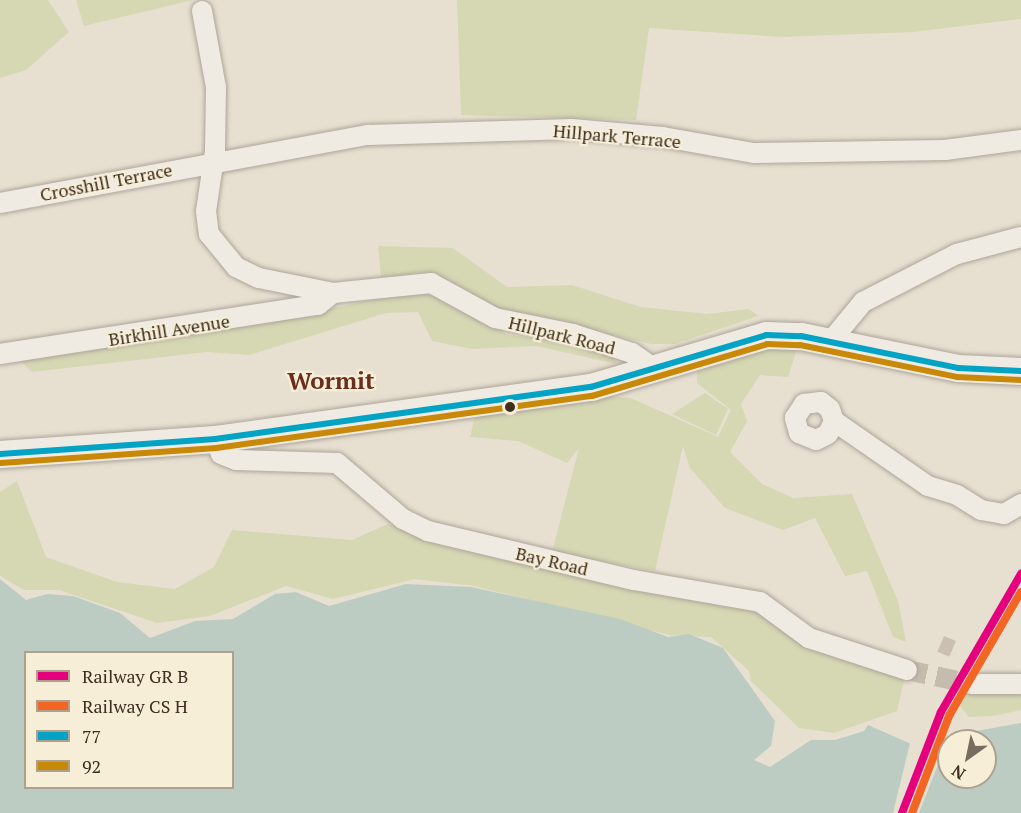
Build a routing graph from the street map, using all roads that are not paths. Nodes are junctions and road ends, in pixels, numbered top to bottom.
1 (202, 11) dead end
2 (1021, 140) edge
3 (213, 164) junction
4 (0, 203) edge
5 (1021, 237) edge
6 (333, 293) junction
7 (830, 342) junction
8 (0, 354) edge
9 (642, 370) junction
10 (1021, 371) edge
11 (834, 421) dead end
12 (215, 439) junction
13 (0, 454) edge
14 (1021, 504) edge
15 (907, 670) tunnel mouth
16 (971, 684) tunnel mouth
17 (1021, 684) edge

1 - 3 street, Hillpark Road
2 - 3 street, Hillpark Terrace
3 - 4 street, Crosshill Terrace
3 - 6 street, Hillpark Road
5 - 7 street
6 - 8 street, Birkhill Avenue
6 - 9 street, Hillpark Road
7 - 9 main road
7 - 10 main road
9 - 12 main road
11 - 14 street
12 - 13 main road
12 - 15 street, Bay Road
16 - 17 street

